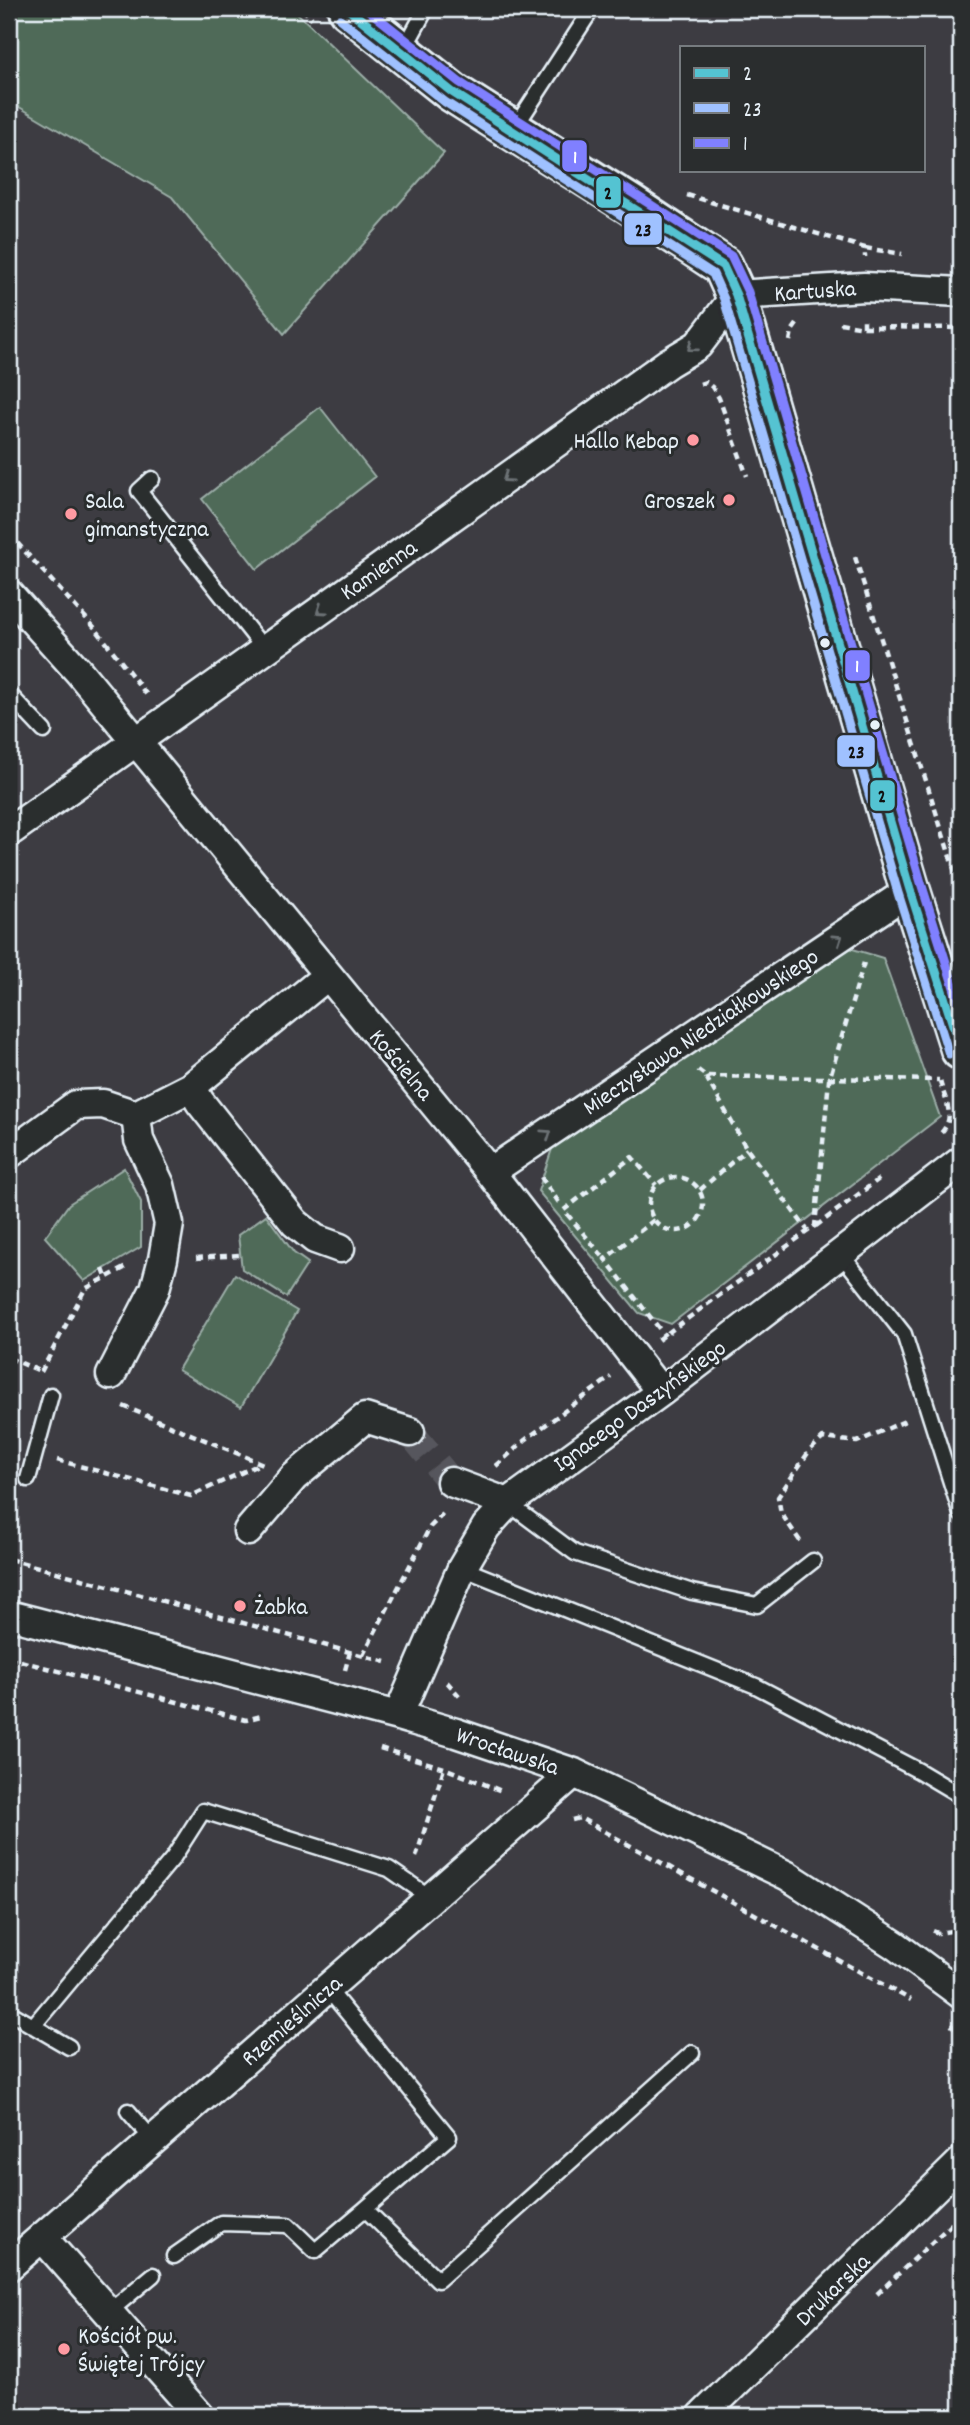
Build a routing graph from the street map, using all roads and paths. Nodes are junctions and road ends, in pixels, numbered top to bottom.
1 (348, 9) edge
2 (426, 9) edge
3 (592, 9) edge
4 (403, 52) junction
5 (513, 130) junction
6 (714, 202) dead end
7 (864, 287) junction
8 (961, 292) edge
9 (736, 295) junction
10 (805, 321) dead end
11 (831, 322) dead end
12 (864, 327) junction
13 (961, 328) edge
14 (793, 352) dead end
15 (668, 363) junction
16 (152, 479) dead end
17 (748, 481) dead end
18 (9, 534) edge
19 (853, 549) dead end
20 (9, 594) edge
21 (265, 650) junction
22 (9, 694) edge
23 (150, 698) dead end
24 (44, 731) dead end
25 (138, 741) junction
26 (9, 832) edge
27 (910, 890) junction
28 (961, 891) edge
29 (866, 958) dead end
30 (328, 975) junction
31 (961, 1049) edge
32 (671, 1052) junction
33 (706, 1076) junction
34 (829, 1080) junction
35 (939, 1080) dead end
36 (191, 1087) junction
37 (136, 1115) junction
38 (747, 1149) junction
39 (9, 1154) edge
40 (961, 1161) edge
41 (490, 1172) junction
42 (537, 1172) dead end
43 (883, 1177) dead end
44 (656, 1185) junction
45 (699, 1190) junction
46 (564, 1210) junction
47 (654, 1220) junction
48 (815, 1226) junction
49 (808, 1231) junction
50 (340, 1248) dead end
51 (841, 1254) junction
52 (605, 1259) junction
53 (103, 1269) dead end
54 (106, 1277) dead end
55 (665, 1336) junction
56 (631, 1356) junction
57 (9, 1358) edge
58 (111, 1375) dead end
59 (52, 1376) dead end
60 (661, 1392) junction
61 (51, 1395) dead end
62 (121, 1405) dead end
63 (929, 1411) junction
64 (410, 1432) tunnel mouth
65 (35, 1454) junction
66 (261, 1463) junction
67 (294, 1477) junction
68 (28, 1479) dead end
69 (451, 1482) tunnel mouth
70 (508, 1503) junction
71 (961, 1514) edge
72 (248, 1531) dead end
73 (9, 1559) edge
74 (813, 1561) joint
75 (462, 1569) junction
76 (9, 1615) edge
77 (9, 1658) edge
78 (417, 1670) junction
79 (264, 1715) dead end
80 (398, 1716) junction
81 (379, 1748) dead end
82 (444, 1768) junction
83 (574, 1773) junction
84 (961, 1796) edge
85 (530, 1811) junction
86 (570, 1821) dead end
87 (408, 1882) junction
88 (431, 1898) junction
89 (957, 1982) edge
90 (327, 1988) junction
91 (912, 2001) dead end
92 (9, 2012) edge
93 (943, 2020) dead end
94 (33, 2026) junction
95 (961, 2033) edge
96 (69, 2047) dead end
97 (692, 2053) dead end
98 (128, 2111) dead end
99 (153, 2140) junction
100 (961, 2162) edge
101 (365, 2209) junction
102 (42, 2237) junction
103 (174, 2256) dead end
104 (9, 2266) edge
105 (153, 2275) dead end
106 (110, 2311) junction
107 (200, 2416) edge
108 (702, 2416) edge

1 - 4 main road
2 - 4 lane
3 - 5 lane
4 - 5 main road
5 - 9 main road
6 - 7 path
7 - 8 street, Kartuska
7 - 9 street, Kartuska
7 - 12 path
9 -> 15 street, Kamienna
9 - 27 main road
10 - 14 path
11 - 12 path
12 - 13 path
15 - 17 path
15 -> 21 street, Kamienna
16 - 21 lane
18 - 23 path
19 - 28 path
20 - 25 street, Kościelna
21 - 25 street, Kamienna
22 - 24 lane
25 - 26 street, Kamienna
25 - 30 street, Kościelna
27 - 31 main road
32 -> 27 street, Mieczysława Niedziałkowskiego
29 - 34 path
30 - 36 street
30 - 41 street, Kościelna
32 - 33 path
41 -> 32 street, Mieczysława Niedziałkowskiego
33 - 34 path
33 - 38 path
34 - 35 path
34 - 48 path
36 - 37 street
36 - 50 street
37 - 39 street
37 - 58 street
38 - 45 path
38 - 49 path
40 - 51 street, Ignacego Daszyńskiego
41 - 56 street, Kościelna
42 - 46 path
43 - 48 path
44 - 45 path
44 - 46 path
44 - 47 path
45 - 47 path
46 - 52 path
47 - 52 path
48 - 49 path
49 - 55 path
51 - 60 street, Ignacego Daszyńskiego
51 - 63 lane
52 - 55 path
53 - 54 path
55 - 56 path
56 - 60 street, Kościelna
57 - 59 path
60 - 70 street, Ignacego Daszyńskiego
61 - 65 lane
62 - 66 path
63 - 71 lane
63 - 74 path
64 - 67 street
65 - 66 path
65 - 68 lane
66 - 67 path
67 - 72 street
69 - 70 street
70 - 74 lane
70 - 75 street, Ignacego Daszyńskiego
73 - 78 path
75 - 78 street, Ignacego Daszyńskiego
75 - 84 lane
76 - 80 street, Wrocławska
77 - 79 path
78 - 80 street, Ignacego Daszyńskiego
80 - 83 street, Wrocławska
81 - 82 path
82 - 85 path
82 - 87 path
83 - 85 street, Rzemieślnicza
83 - 89 street, Wrocławska
85 - 88 street, Rzemieślnicza
86 - 91 path
87 - 88 lane
87 - 94 lane
88 - 90 street, Rzemieślnicza
90 - 99 street, Rzemieślnicza
90 - 101 lane
92 - 94 lane
93 - 95 path
94 - 96 lane
97 - 101 lane
98 - 99 lane
99 - 102 street, Rzemieślnicza
100 - 108 street, Drukarska
101 - 103 lane
102 - 104 street, Rzemieślnicza
102 - 106 street
105 - 106 lane
106 - 107 street

